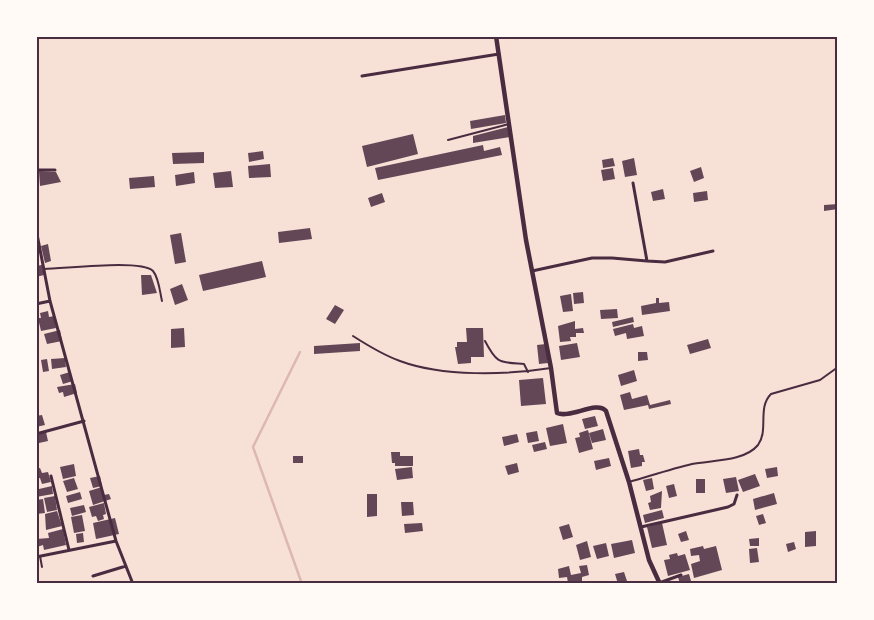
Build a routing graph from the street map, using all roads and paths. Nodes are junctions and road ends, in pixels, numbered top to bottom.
1 (496, 36) edge
2 (499, 54) junction
3 (362, 76) dead end
4 (509, 124) junction
5 (448, 140) dead end
6 (36, 170) edge
7 (54, 170) dead end
8 (633, 183) dead end
9 (36, 229) edge
10 (38, 245) edge
11 (713, 251) dead end
12 (647, 261) junction
13 (44, 269) junction
14 (532, 271) junction
15 (50, 301) junction
16 (162, 301) dead end
17 (36, 304) edge
18 (352, 336) dead end
19 (485, 341) dead end
20 (838, 367) edge
21 (551, 368) junction
22 (528, 372) junction
23 (84, 421) junction
24 (36, 434) edge
25 (52, 476) dead end
26 (629, 482) junction
27 (737, 496) dead end
28 (640, 527) junction
29 (116, 541) junction
30 (69, 550) junction
31 (38, 556) edge
32 (126, 566) junction
33 (42, 567) dead end
34 (681, 575) dead end
35 (93, 576) dead end
36 (660, 583) edge
37 (133, 584) edge

1 - 2 street
2 - 3 street
2 - 4 street
4 - 5 lane
4 - 14 street
6 - 7 street
8 - 12 street
9 - 10 street
10 - 13 street
11 - 12 street
12 - 14 street
13 - 15 street
13 - 16 lane
14 - 21 street
15 - 17 street
15 - 23 street
18 - 22 lane
19 - 22 lane
20 - 26 lane
21 - 22 lane
21 - 26 street
23 - 24 street
23 - 29 street
25 - 30 street
26 - 28 street
27 - 28 street
28 - 36 street
29 - 30 street
29 - 32 street
30 - 31 street
31 - 33 lane
32 - 35 street
32 - 37 street
34 - 36 street

